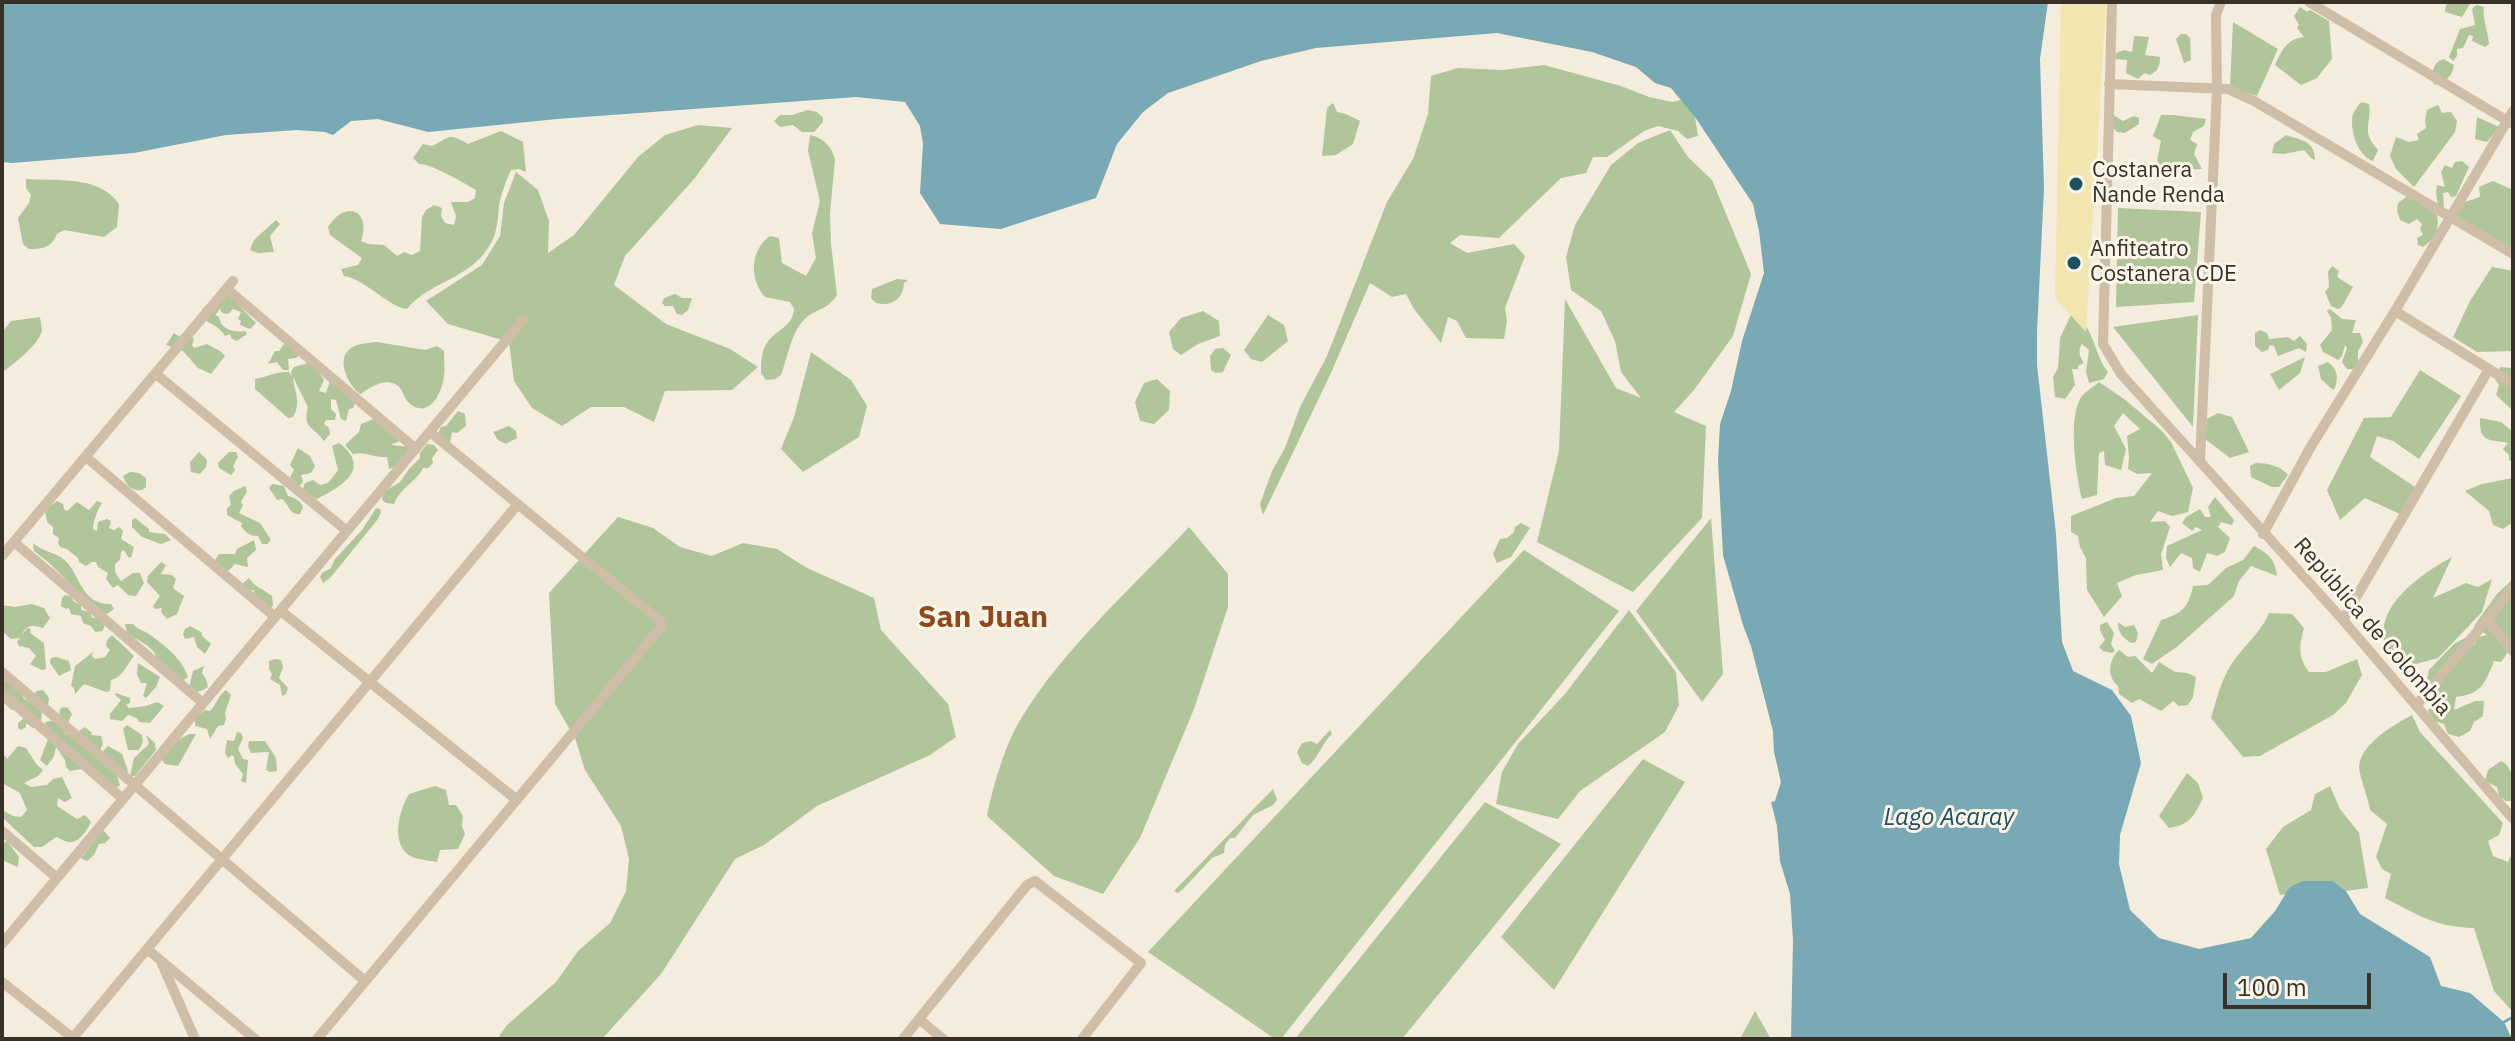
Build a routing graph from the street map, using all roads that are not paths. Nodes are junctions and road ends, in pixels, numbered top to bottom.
1 (2112, 2) edge
2 (2221, 2) edge
3 (2309, 2) edge
4 (2109, 84) junction
5 (2217, 89) junction
6 (2511, 118) edge
7 (2451, 216) junction
8 (2513, 254) edge
9 (2395, 311) junction
10 (523, 320) dead end
11 (2489, 369) junction
12 (156, 374) junction
13 (2513, 384) edge
14 (430, 432) junction
15 (416, 449) junction
16 (86, 457) junction
17 (2200, 462) junction
18 (518, 504) junction
19 (347, 531) junction
20 (2263, 534) junction
21 (14, 542) junction
22 (2, 556) edge
23 (2513, 588) edge
24 (278, 614) junction
25 (2343, 620) junction
26 (2487, 620) junction
27 (2513, 651) edge
28 (2, 672) edge
29 (370, 682) junction
30 (2, 693) edge
31 (203, 703) junction
32 (2416, 706) junction
33 (135, 785) junction
34 (123, 799) junction
35 (517, 800) junction
36 (2513, 818) edge
37 (2, 831) edge
38 (222, 859) junction
39 (57, 878) junction
40 (2, 944) edge
41 (147, 949) junction
42 (161, 961) junction
43 (365, 981) junction
44 (2, 982) edge
45 (919, 1019) junction
46 (73, 1039) edge
47 (195, 1039) edge
48 (255, 1039) edge
49 (317, 1039) edge
50 (903, 1039) edge
51 (943, 1039) edge
52 (1082, 1039) edge

1 - 4 street, República de Colombia
2 - 5 street
3 - 6 street
4 - 5 street
4 - 17 street, República de Colombia
5 - 7 street
5 - 17 street
6 - 7 street
7 - 8 street
7 - 9 street
9 - 11 street
9 - 20 street
10 - 14 street
11 - 13 street
11 - 25 street
12 - 15 street
12 - 16 street
12 - 19 street
14 - 15 street
14 - 18 street
15 - 19 street
16 - 21 street
16 - 24 street
17 - 20 street, República de Colombia
18 - 29 street
18 - 35 street
19 - 24 street
20 - 25 street, República de Colombia
21 - 22 street
21 - 31 street
23 - 26 street
24 - 29 street
24 - 31 street
25 - 32 street, República de Colombia
26 - 27 street
26 - 32 street
28 - 33 street
29 - 35 street
29 - 38 street
30 - 34 street
31 - 33 street
32 - 36 street, República de Colombia
33 - 34 street
33 - 38 street
34 - 39 street
35 - 43 street
37 - 39 street
38 - 41 street
38 - 43 street
39 - 40 street
41 - 42 street
41 - 46 street
42 - 47 street
42 - 48 street
43 - 49 street
44 - 46 street
45 - 50 street
45 - 51 street
45 - 52 street

